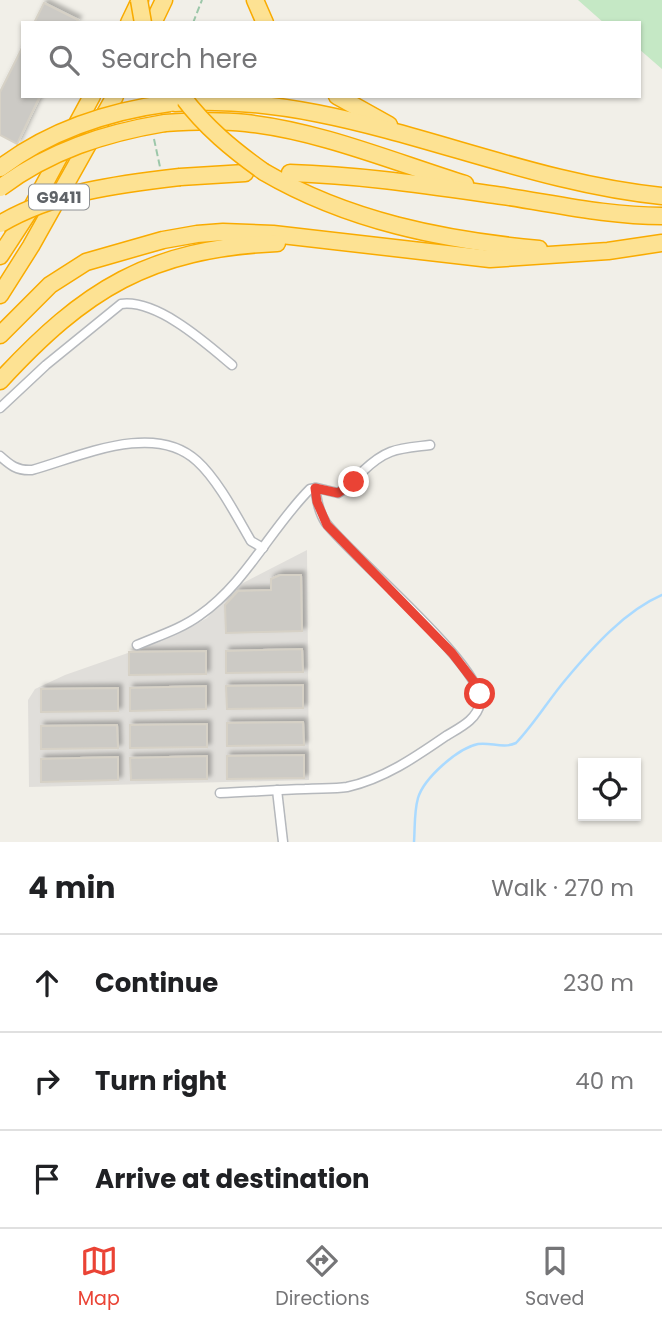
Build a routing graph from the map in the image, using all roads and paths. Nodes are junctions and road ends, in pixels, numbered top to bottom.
1 (140, 0) edge
2 (164, 0) edge
3 (202, 0) edge
4 (255, 0) edge
5 (131, 21) edge
6 (143, 21) edge
7 (154, 21) edge
8 (194, 21) edge
9 (264, 21) edge
10 (91, 98) edge
11 (114, 98) edge
12 (341, 98) edge
13 (176, 100) edge
14 (413, 138) junction
15 (0, 168) edge
16 (245, 173) dead end
17 (290, 173) dead end
18 (0, 188) edge
19 (662, 196) edge
20 (504, 197) junction
21 (662, 216) edge
22 (0, 224) edge
23 (335, 241) junction
24 (662, 243) edge
25 (582, 252) junction
26 (0, 256) edge
27 (0, 295) edge
28 (0, 335) edge
29 (232, 365) dead end
30 (0, 381) edge
31 (0, 408) edge
32 (430, 445) dead end
33 (0, 456) edge
34 (315, 488) junction
35 (263, 548) junction
36 (137, 645) dead end
37 (276, 790) junction
38 (220, 793) dead end
39 (284, 842) edge

1 - 5 highway
1 - 6 highway, bridge
2 - 7 highway
3 - 8 path
4 - 9 highway
10 - 26 highway, G9411
11 - 27 highway, G9411
12 - 14 highway
13 - 14 highway
13 - 15 highway, bridge
13 - 25 highway, bridge
14 - 19 highway
16 - 22 highway, bridge
17 - 20 highway
18 - 20 highway, bridge
20 - 21 highway
23 - 25 highway
23 - 28 highway
23 - 30 highway
24 - 25 highway
29 - 31 street
32 - 34 street
33 - 35 street
34 - 35 street
34 - 37 street
35 - 36 street
37 - 38 street
37 - 39 street

